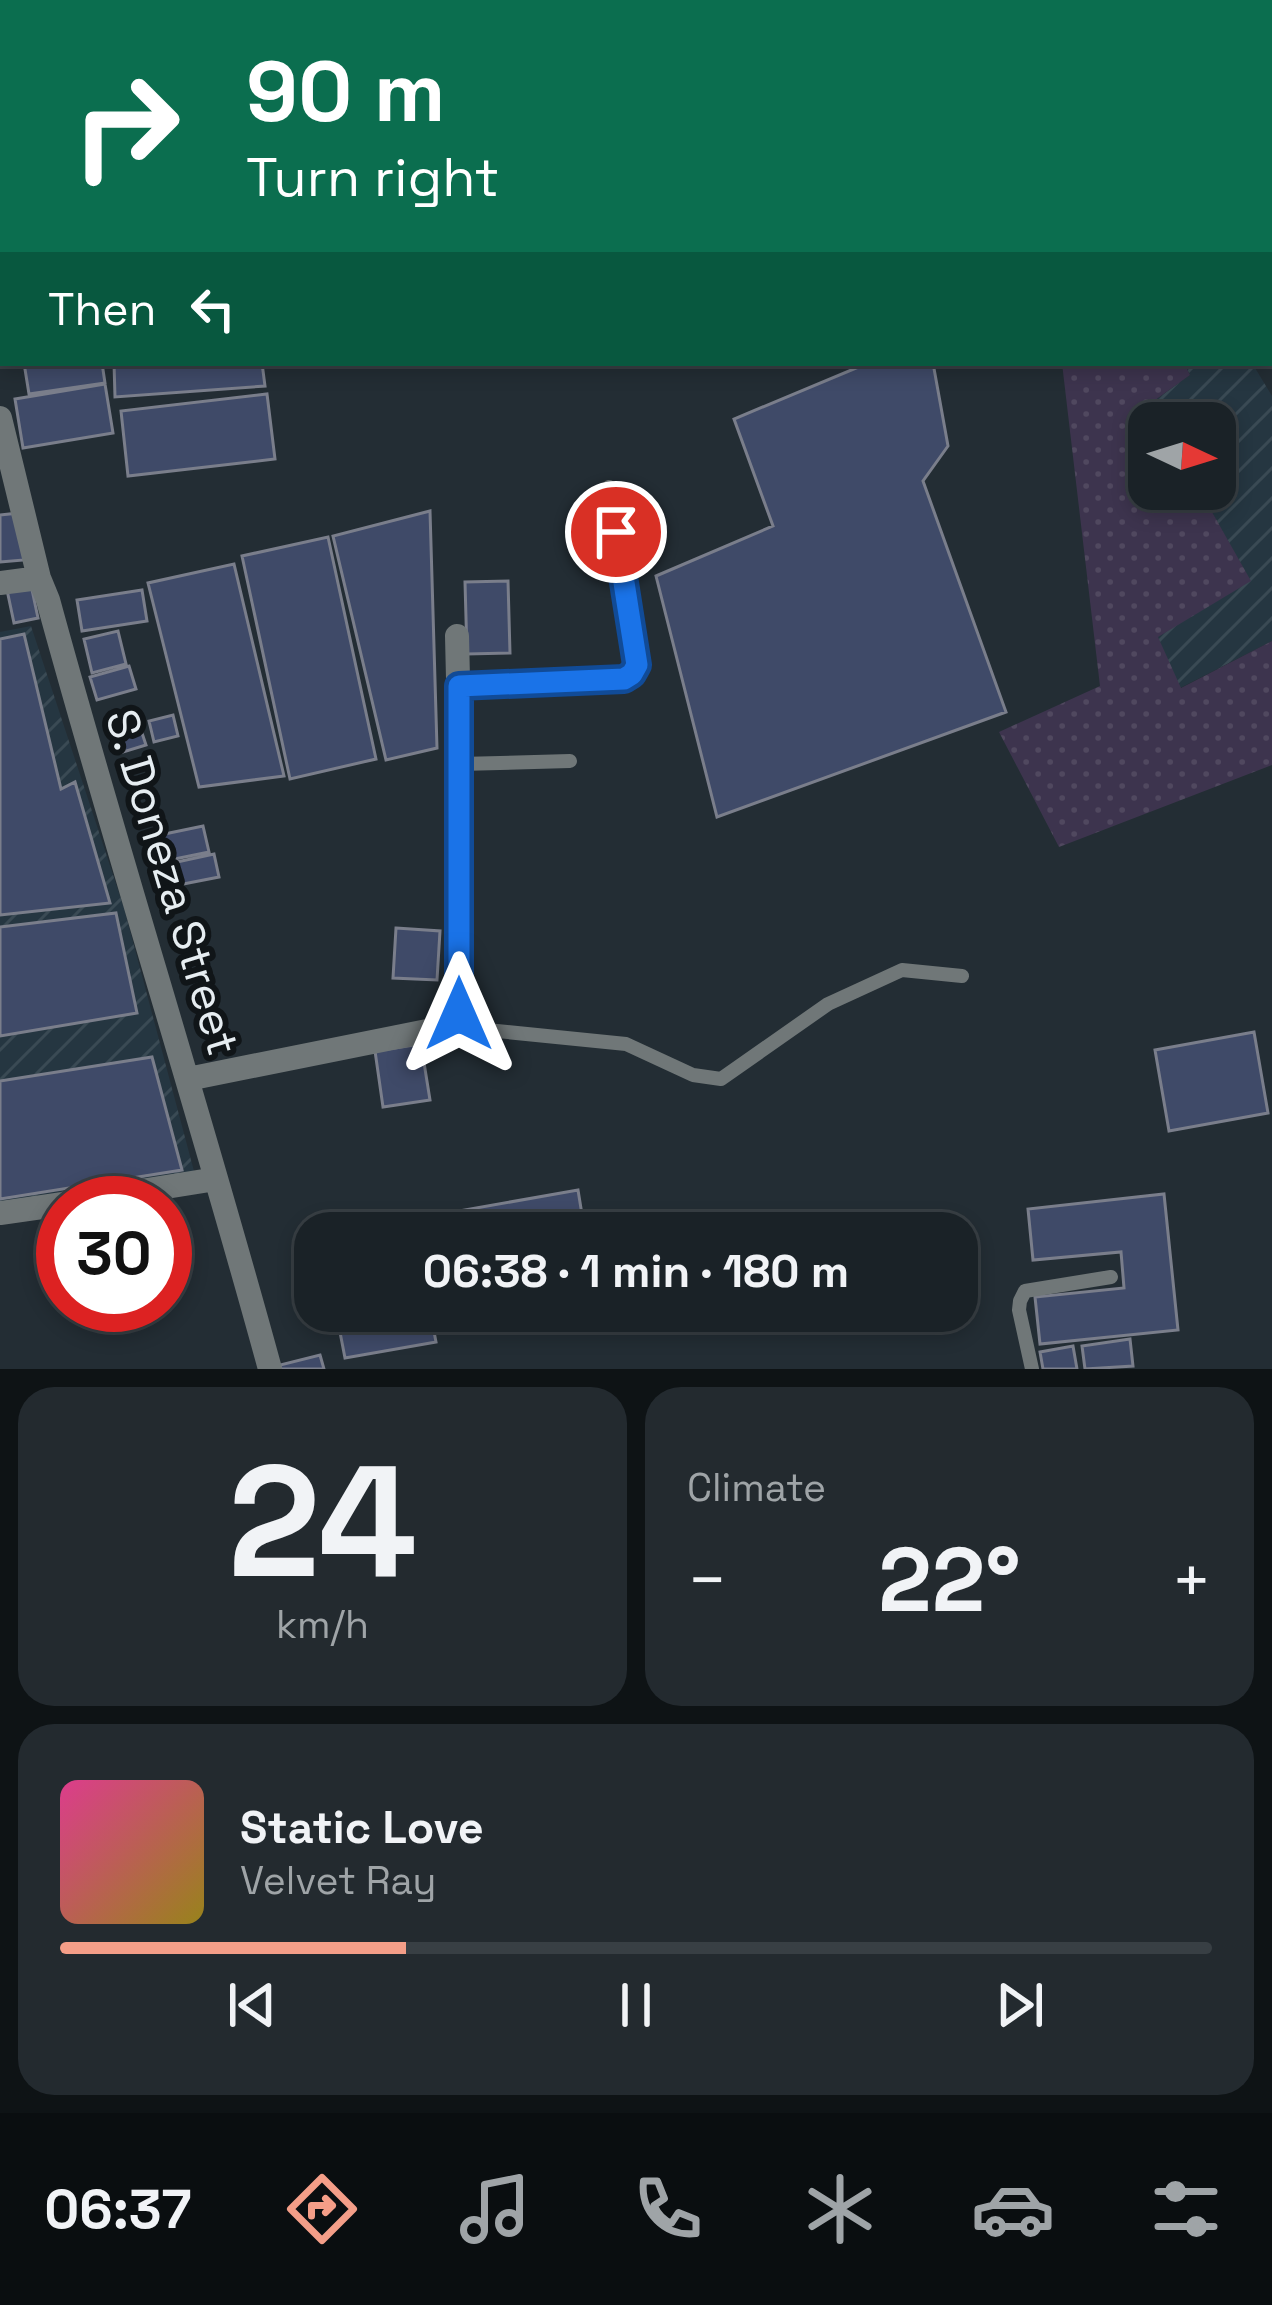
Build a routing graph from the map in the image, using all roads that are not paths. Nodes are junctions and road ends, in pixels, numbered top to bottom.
1 (0, 418) edge
2 (609, 487) dead end
3 (39, 578) junction
4 (0, 584) edge
5 (458, 636) dead end
6 (459, 686) junction
7 (570, 761) dead end
8 (460, 764) junction
9 (962, 976) dead end
10 (457, 1024) junction
11 (188, 1078) junction
12 (216, 1179) junction
13 (192, 1183) edge
14 (36, 1207) edge
15 (0, 1213) edge
16 (1112, 1276) dead end
17 (266, 1368) edge
18 (1032, 1369) edge

1 - 3 street, S. Doneza Street
2 - 6 lane
3 - 4 street
3 - 11 street, S. Doneza Street
5 - 6 street
6 - 8 street
7 - 8 lane
8 - 10 street
9 - 10 lane
10 - 11 street
11 - 12 street, S. Doneza Street
12 - 13 street
12 - 17 street, S. Doneza Street
14 - 15 street
16 - 18 lane

